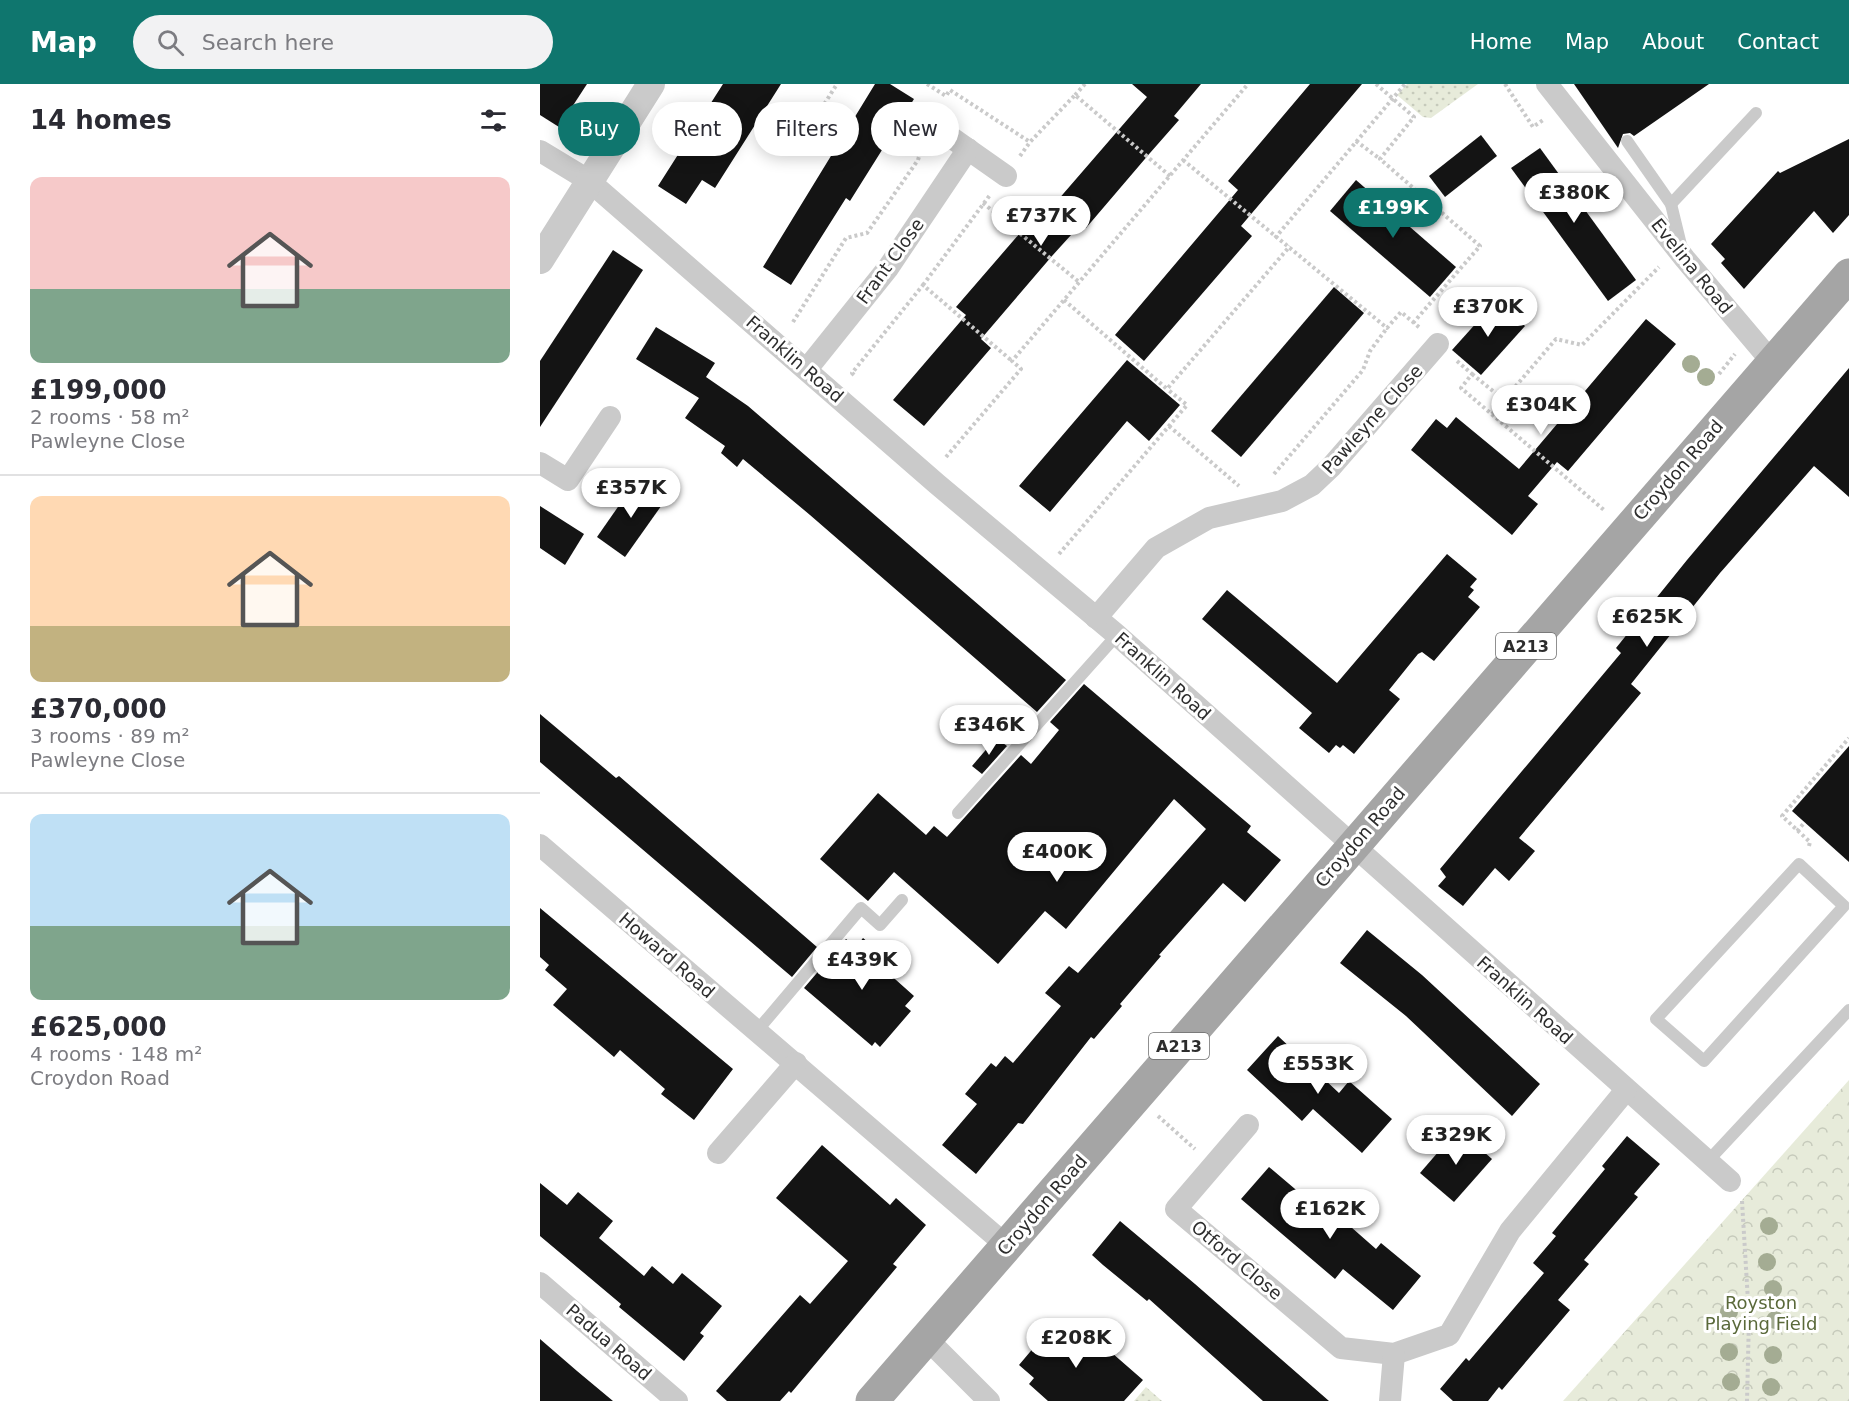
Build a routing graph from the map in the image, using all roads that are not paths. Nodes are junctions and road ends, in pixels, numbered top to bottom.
1 (651, 84) edge
2 (1547, 84) edge
3 (1756, 113) dead end
4 (1627, 141) dead end
5 (959, 143) edge
6 (968, 149) junction
7 (540, 151) edge
8 (1006, 177) road end
9 (588, 180) junction
10 (1671, 204) junction
11 (1685, 259) junction
12 (540, 260) edge
13 (1849, 275) edge
14 (1438, 344) road end
15 (1772, 362) junction
16 (807, 369) junction
17 (610, 417) dead end
18 (540, 462) edge
19 (1096, 618) junction
20 (1118, 635) junction
21 (958, 813) dead end
22 (540, 845) edge
23 (1352, 846) junction
24 (902, 900) dead end
25 (1846, 908) edge
26 (1849, 1010) edge
27 (756, 1032) junction
28 (796, 1063) junction
29 (1626, 1090) junction
30 (1248, 1125) dead end
31 (718, 1154) dead end
32 (1708, 1161) junction
33 (1730, 1181) road end
34 (1007, 1246) junction
35 (540, 1283) edge
36 (926, 1338) junction
37 (1394, 1354) junction
38 (677, 1401) edge
39 (872, 1401) edge
40 (989, 1401) edge
41 (1390, 1401) edge

1 - 9 street
2 - 11 street, Evelina Road
3 - 10 lane
4 - 10 lane
5 - 6 street
6 - 8 street
6 - 16 street, Frant Close
7 - 9 street, Franklin Road
9 - 12 street
9 - 16 street, Franklin Road
10 - 11 lane
11 - 15 street, Evelina Road
13 - 15 main road, Croydon Road / A213
14 - 19 street, Pawleyne Close
15 - 23 main road, Croydon Road / A213
16 - 19 street, Franklin Road
17 - 18 street
19 - 20 street, Franklin Road
20 - 21 lane
20 - 23 street, Franklin Road
22 - 27 street, Howard Road
23 - 29 street, Franklin Road
23 - 34 main road, Croydon Road / A213
24 - 27 lane
25 - 25 lane
26 - 32 lane
27 - 28 street, Howard Road
28 - 31 street
28 - 34 street, Howard Road
29 - 32 street, Franklin Road
29 - 37 street, Otford Close
30 - 37 street, Otford Close
32 - 33 street, Franklin Road
34 - 36 main road, Croydon Road / A213
35 - 38 street, Padua Road
36 - 39 main road, Croydon Road / A213
36 - 40 street
37 - 41 street

